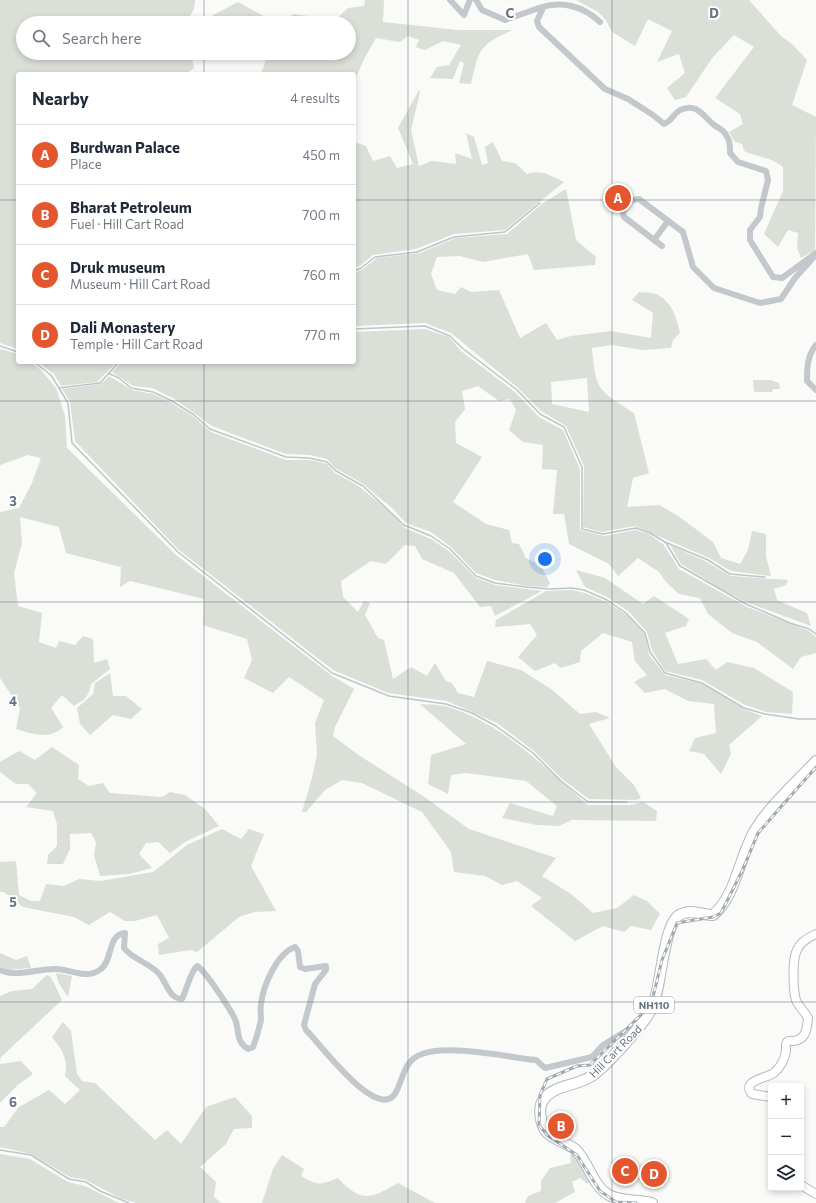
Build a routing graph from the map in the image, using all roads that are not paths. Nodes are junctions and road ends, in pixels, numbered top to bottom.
1 (450, 0) edge
2 (470, 0) edge
3 (476, 0) edge
4 (539, 8) junction
5 (600, 22) dead end
6 (668, 221) junction
7 (654, 240) junction
8 (662, 246) dead end
9 (816, 253) edge
10 (816, 256) edge
11 (816, 345) edge
12 (816, 390) edge
13 (816, 761) edge
14 (816, 934) edge
15 (0, 970) edge
16 (646, 1019) junction
17 (768, 1097) edge
18 (804, 1187) edge
19 (816, 1194) edge
20 (652, 1203) edge

1 - 2 street
3 - 4 street
4 - 5 street
4 - 9 street
6 - 7 street
6 - 7 street
6 - 10 street
7 - 8 street
11 - 12 street
13 - 16 highway, Hill Cart Road / NH110
14 - 17 main road
15 - 16 street
16 - 20 highway, Hill Cart Road / NH110
18 - 19 main road

